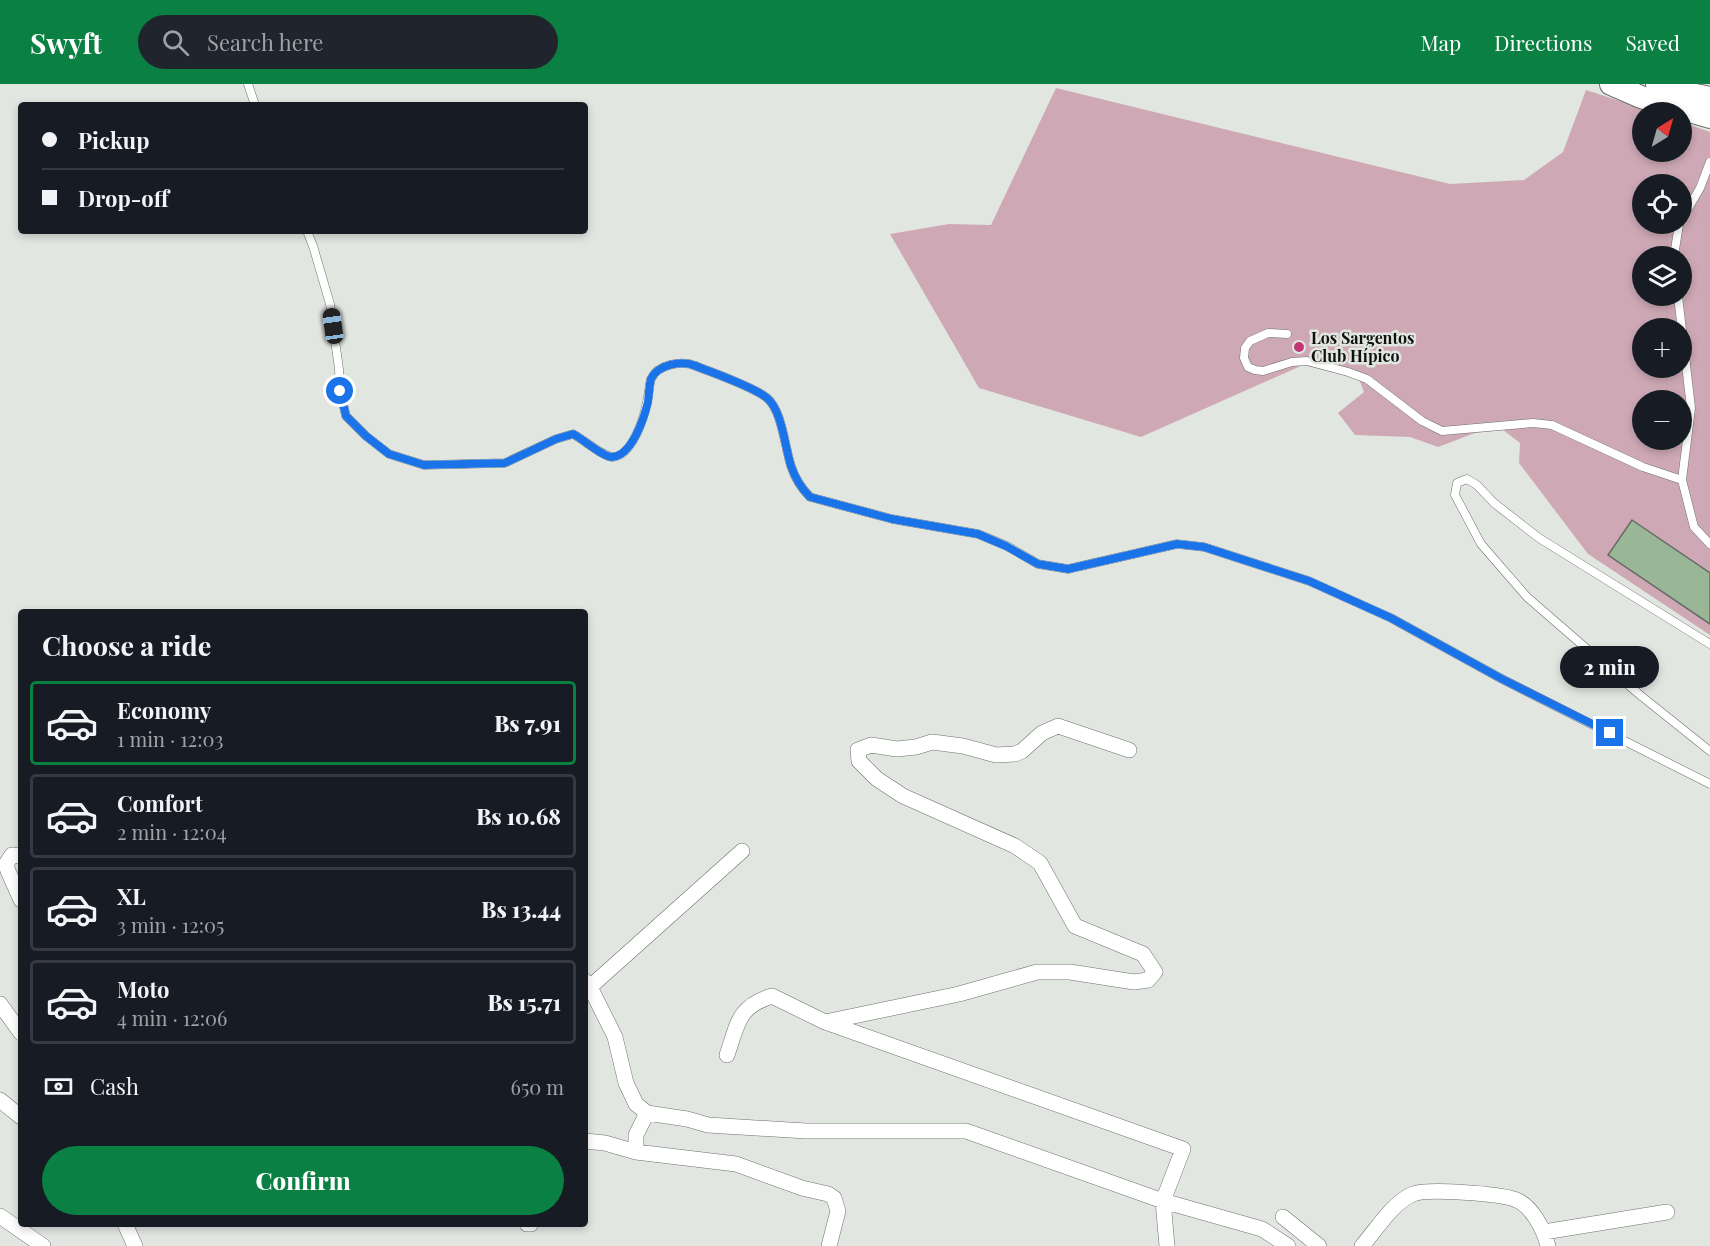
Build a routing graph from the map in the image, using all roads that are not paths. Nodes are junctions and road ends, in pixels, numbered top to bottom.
1 (248, 84) edge
2 (1611, 84) edge
3 (1657, 84) edge
4 (1710, 98) edge
5 (254, 102) edge
6 (1710, 117) edge
7 (1710, 162) edge
8 (1692, 202) edge
9 (308, 234) edge
10 (1679, 306) edge
11 (1287, 334) dead end
12 (1682, 480) junction
13 (1710, 544) edge
14 (1710, 644) edge
15 (1129, 750) dead end
16 (1710, 752) edge
17 (1710, 784) edge
18 (742, 851) dead end
19 (11, 855) edge
20 (18, 893) edge
21 (588, 984) edge
22 (0, 1004) edge
23 (825, 1022) junction
24 (18, 1029) edge
25 (727, 1055) dead end
26 (0, 1100) edge
27 (647, 1113) junction
28 (18, 1115) edge
29 (588, 1141) edge
30 (636, 1152) junction
31 (1163, 1201) junction
32 (1667, 1212) dead end
33 (0, 1216) edge
34 (1283, 1216) dead end
35 (127, 1227) edge
36 (1546, 1239) edge
37 (43, 1246) edge
38 (135, 1246) edge
39 (829, 1246) edge
40 (1167, 1246) edge
41 (1288, 1246) edge
42 (1319, 1246) edge
43 (1362, 1246) edge

1 - 5 lane
2 - 6 main road
3 - 4 main road
7 - 8 lane
9 - 17 lane
10 - 12 lane
11 - 12 lane
12 - 13 lane
14 - 16 lane
15 - 23 street
18 - 21 street
19 - 20 street
21 - 27 street
22 - 24 street
23 - 25 street
23 - 31 street
26 - 28 street
27 - 30 street
27 - 31 street
29 - 30 street
30 - 39 street
31 - 40 street
31 - 41 street
32 - 36 street
33 - 37 street
34 - 42 street
35 - 38 street
36 - 43 street

